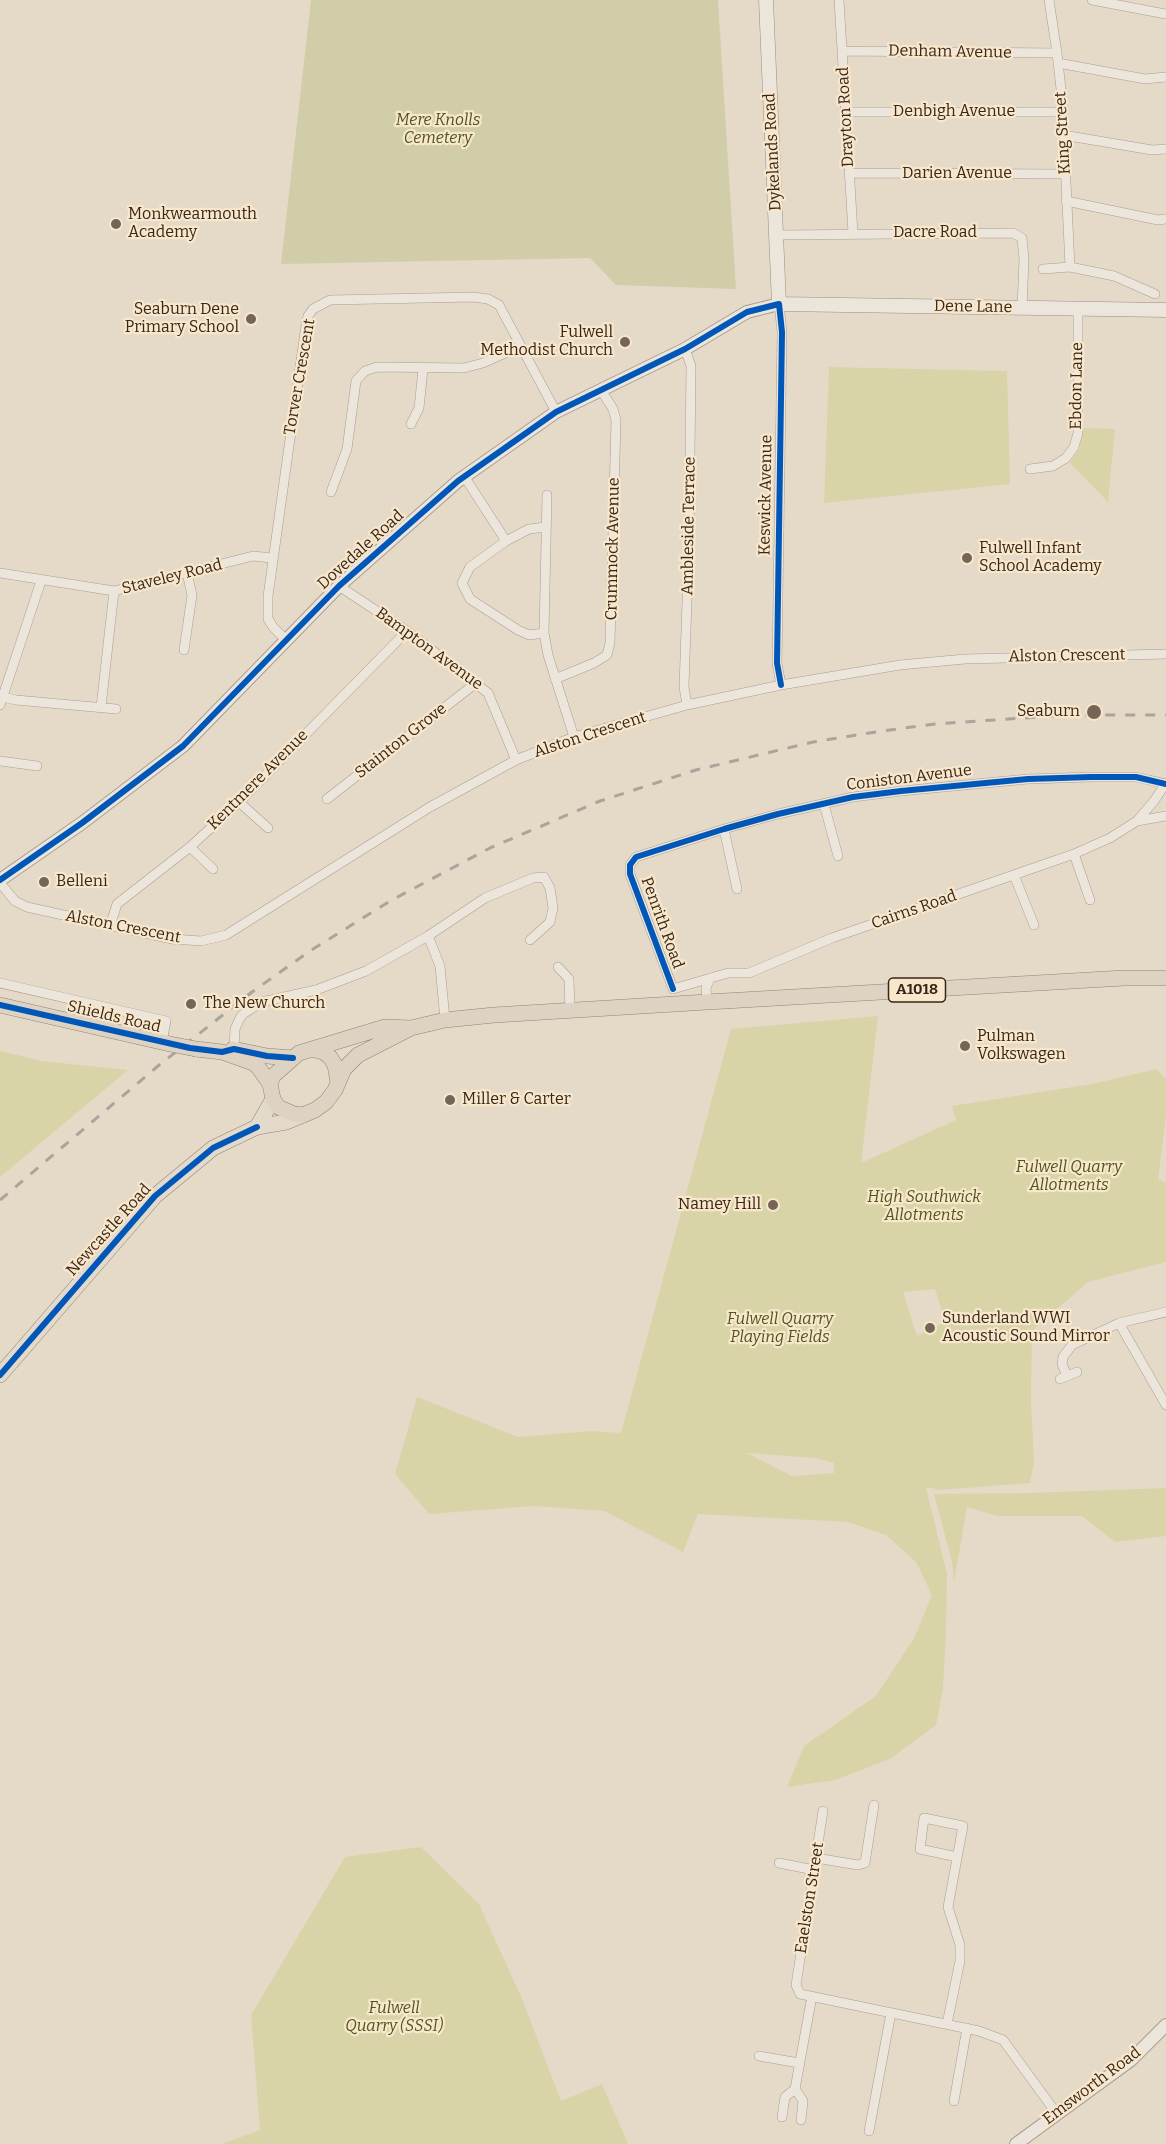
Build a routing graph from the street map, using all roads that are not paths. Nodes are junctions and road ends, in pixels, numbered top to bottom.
1 (766, 0) edge
2 (839, 0) edge
3 (1048, 0) edge
4 (1092, 0) edge
5 (1166, 14) edge
6 (842, 51) junction
7 (1058, 58) junction
8 (1166, 77) edge
9 (1062, 111) junction
10 (846, 112) junction
11 (1063, 135) junction
12 (1166, 149) edge
13 (849, 173) junction
14 (1065, 174) junction
15 (1066, 201) junction
16 (1166, 219) edge
17 (853, 233) junction
18 (777, 234) junction
19 (1070, 267) junction
20 (1043, 269) dead end
21 (1155, 294) dead end
22 (780, 304) junction
23 (1022, 308) junction
24 (1078, 308) junction
25 (1166, 310) edge
26 (521, 346) junction
27 (685, 349) junction
28 (423, 369) junction
29 (602, 390) junction
30 (556, 412) junction
31 (411, 424) dead end
32 (1029, 468) dead end
33 (464, 476) junction
34 (331, 492) dead end
35 (547, 495) dead end
36 (546, 526) junction
37 (506, 541) junction
38 (273, 558) junction
39 (0, 573) edge
40 (187, 573) junction
41 (41, 581) junction
42 (339, 586) junction
43 (114, 591) junction
44 (407, 631) junction
45 (544, 633) junction
46 (287, 641) junction
47 (184, 650) dead end
48 (1166, 654) edge
49 (555, 679) junction
50 (476, 683) junction
51 (781, 685) junction
52 (2, 701) edge
53 (687, 705) junction
54 (101, 707) junction
55 (117, 709) dead end
56 (574, 737) junction
57 (516, 760) junction
58 (0, 761) edge
59 (38, 766) dead end
60 (1166, 784) edge
61 (327, 799) dead end
62 (238, 802) junction
63 (824, 804) junction
64 (1166, 816) edge
65 (1137, 820) junction
66 (268, 828) dead end
67 (724, 829) junction
68 (189, 847) junction
69 (1074, 854) junction
70 (838, 856) dead end
71 (630, 865) joint
72 (213, 869) dead end
73 (1014, 875) junction
74 (0, 881) edge
75 (737, 889) dead end
76 (1090, 900) dead end
77 (550, 922) junction
78 (1034, 925) dead end
79 (110, 926) junction
80 (560, 927) dead end
81 (428, 936) junction
82 (530, 940) dead end
83 (558, 967) dead end
84 (710, 978) junction
85 (1166, 978) edge
86 (0, 983) edge
87 (673, 989) junction
88 (707, 1002) junction
89 (0, 1005) edge
90 (667, 1005) junction
91 (570, 1011) junction
92 (445, 1020) junction
93 (411, 1028) junction
94 (166, 1043) junction
95 (312, 1049) junction
96 (228, 1050) junction
97 (293, 1058) junction
98 (338, 1082) junction
99 (272, 1092) junction
100 (303, 1115) junction
101 (257, 1127) junction
102 (1166, 1312) edge
103 (1119, 1323) junction
104 (1077, 1372) dead end
105 (0, 1375) edge
106 (1166, 1405) edge
107 (874, 1805) dead end
108 (823, 1811) dead end
109 (957, 1857) junction
110 (816, 1858) junction
111 (779, 1863) dead end
112 (814, 1870) junction
113 (812, 1996) junction
114 (891, 2013) junction
115 (947, 2024) junction
116 (1166, 2025) edge
117 (967, 2028) junction
118 (759, 2056) dead end
119 (800, 2063) junction
120 (795, 2089) junction
121 (954, 2101) dead end
122 (1057, 2114) junction
123 (782, 2117) dead end
124 (801, 2120) dead end
125 (869, 2131) dead end
126 (1016, 2144) edge

1 - 18 main road, Dykelands Road
2 - 6 street, Drayton Road
3 - 7 street, King Street
4 - 5 street
6 - 7 street, Denham Avenue
6 - 10 street, Drayton Road
7 - 8 street, Denham Avenue
7 - 9 street, King Street
9 - 10 street, Denbigh Avenue
9 - 11 street, King Street
10 - 13 street, Drayton Road
11 - 12 street
11 - 14 street, King Street
13 - 14 street, Darien Avenue
13 - 17 street, Drayton Road
14 - 15 street, King Street
15 - 16 street
15 - 19 street, King Street
17 - 18 street, Dacre Road
17 - 23 street, Dacre Road
18 - 22 main road, Dykelands Road
19 - 20 street
19 - 21 street
22 - 23 main road, Dene Lane
22 - 27 street, Dovedale Road
22 - 51 street, Keswick Avenue
23 - 24 main road, Dene Lane
24 - 25 main road, Dene Lane
24 - 32 street, Ebdon Lane
26 - 28 street
26 - 30 street, Torver Crescent
26 - 38 street, Torver Crescent
27 - 29 street, Dovedale Road
27 - 53 street, Ambleside Terrace
28 - 31 street
28 - 34 street
29 - 30 street, Dovedale Road
29 - 49 street, Crummock Avenue
30 - 33 street, Dovedale Road
33 - 37 street
33 - 42 street, Dovedale Road
35 - 36 street
36 - 37 street
36 - 45 street
37 - 45 street
38 - 40 street, Staveley Road
38 - 46 street, Torver Crescent
39 - 41 street, Staveley Road
40 - 43 street, Staveley Road
40 - 47 street
41 - 43 street, Staveley Road
41 - 52 street
42 - 44 street, Bampton Avenue
42 - 46 street, Dovedale Road
43 - 54 street
44 - 50 street, Bampton Avenue
44 - 62 street, Kentmere Avenue
45 - 49 street
46 - 74 street, Dovedale Road
48 - 51 street, Alston Crescent
49 - 56 street
50 - 57 street, Bampton Avenue
50 - 61 street, Stainton Grove
51 - 53 street, Alston Crescent
52 - 54 street
53 - 56 street, Alston Crescent
54 - 55 street
56 - 57 street, Alston Crescent
57 - 79 street, Alston Crescent
58 - 59 street
60 - 63 street, Coniston Avenue
60 - 65 street, Cairns Road
62 - 66 street
62 - 68 street, Kentmere Avenue
63 - 67 street, Coniston Avenue
63 - 70 street
64 - 65 street, Cairns Road
65 - 69 street, Cairns Road
67 - 71 street, Coniston Avenue
67 - 75 street
68 - 72 street
68 - 79 street, Kentmere Avenue
69 - 73 street, Cairns Road
69 - 76 street
71 - 87 street, Penrith Road
73 - 78 street
73 - 84 street, Cairns Road
74 - 79 street, Alston Crescent
77 - 80 street
77 - 81 street
77 - 82 street
81 - 92 street
81 - 96 street
83 - 91 street
84 - 87 street, Cairns Road
84 - 88 street
85 - 88 highway, A1018
86 - 94 street
87 - 90 street
88 - 90 highway, A1018
89 - 94 highway, Shields Road
90 - 91 highway, A1018
91 - 92 highway, A1018
92 - 93 highway, A1018
93 - 95 highway, A1018
93 - 98 highway, A1018
94 - 96 highway, Shields Road, bridge
95 - 97 highway
95 - 98 highway
96 - 97 highway
96 - 99 highway
97 - 99 highway
98 - 100 highway
99 - 100 highway
99 - 101 main road
100 - 101 main road, Newcastle Road
101 - 105 main road, Newcastle Road
102 - 103 street
103 - 104 street
103 - 106 street
107 - 110 street
108 - 110 street, Eaelston Street
109 - 109 street
109 - 115 street
110 - 112 street, Eaelston Street
111 - 112 street
112 - 113 street, Eaelston Street
113 - 114 street
113 - 119 street
114 - 115 street
114 - 125 street
115 - 117 street
116 - 122 street, Emsworth Road
117 - 121 street
117 - 122 street
118 - 119 street
119 - 120 street
120 - 123 street
120 - 124 street
122 - 126 street, Emsworth Road

